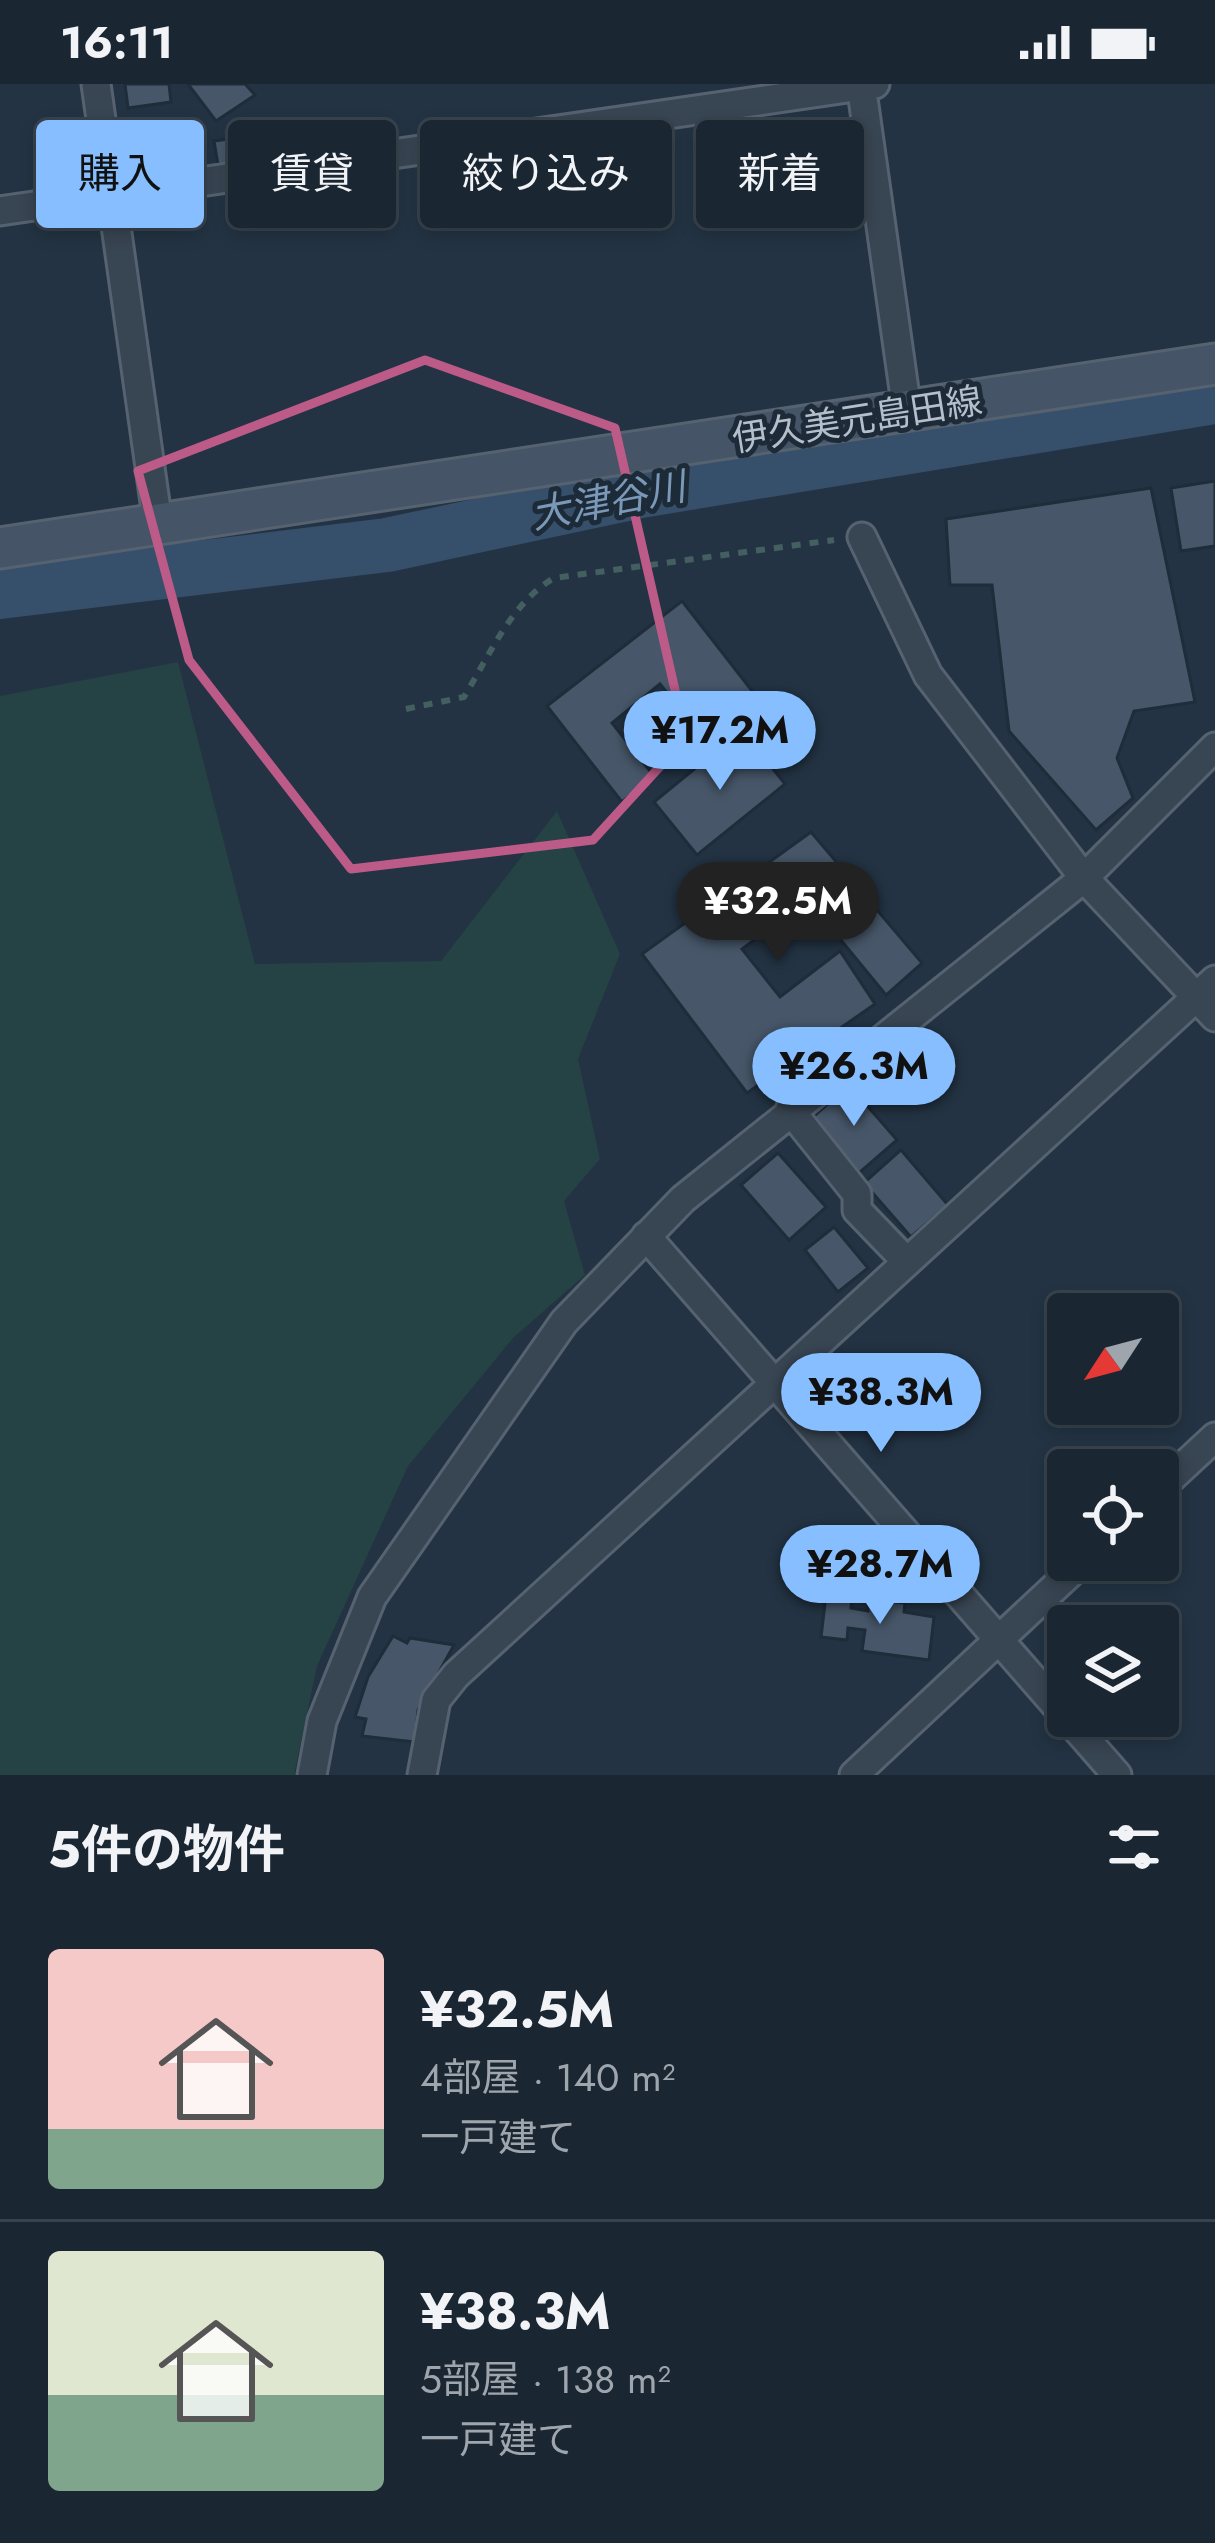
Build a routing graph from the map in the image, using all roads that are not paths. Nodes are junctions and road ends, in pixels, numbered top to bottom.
1 (96, 84) edge
2 (866, 85) edge
3 (101, 120) edge
4 (204, 181) edge
5 (36, 206) edge
6 (0, 211) edge
7 (116, 228) edge
8 (1215, 364) edge
9 (907, 411) junction
10 (158, 524) junction
11 (862, 537) road end
12 (0, 548) edge
13 (1215, 747) edge
14 (1084, 878) junction
15 (1209, 998) edge
16 (790, 1110) junction
17 (646, 1236) junction
18 (907, 1262) junction
19 (775, 1383) junction
20 (1215, 1437) edge
21 (1179, 1470) edge
22 (1062, 1581) edge
23 (1002, 1637) junction
24 (312, 1775) edge
25 (422, 1775) edge
26 (854, 1775) edge
27 (1118, 1775) edge

1 - 3 street
2 - 4 street
2 - 9 street
5 - 6 street
7 - 10 street
8 - 9 main road, 伊久美元島田線
9 - 10 main road, 伊久美元島田線
10 - 12 main road, 伊久美元島田線
11 - 14 street
13 - 14 street
14 - 15 street
14 - 16 street
15 - 18 street
16 - 17 street
16 - 18 street
17 - 19 street
17 - 24 street
18 - 19 street
19 - 23 street
19 - 25 street
20 - 21 street
22 - 23 street
23 - 26 street
23 - 27 street

